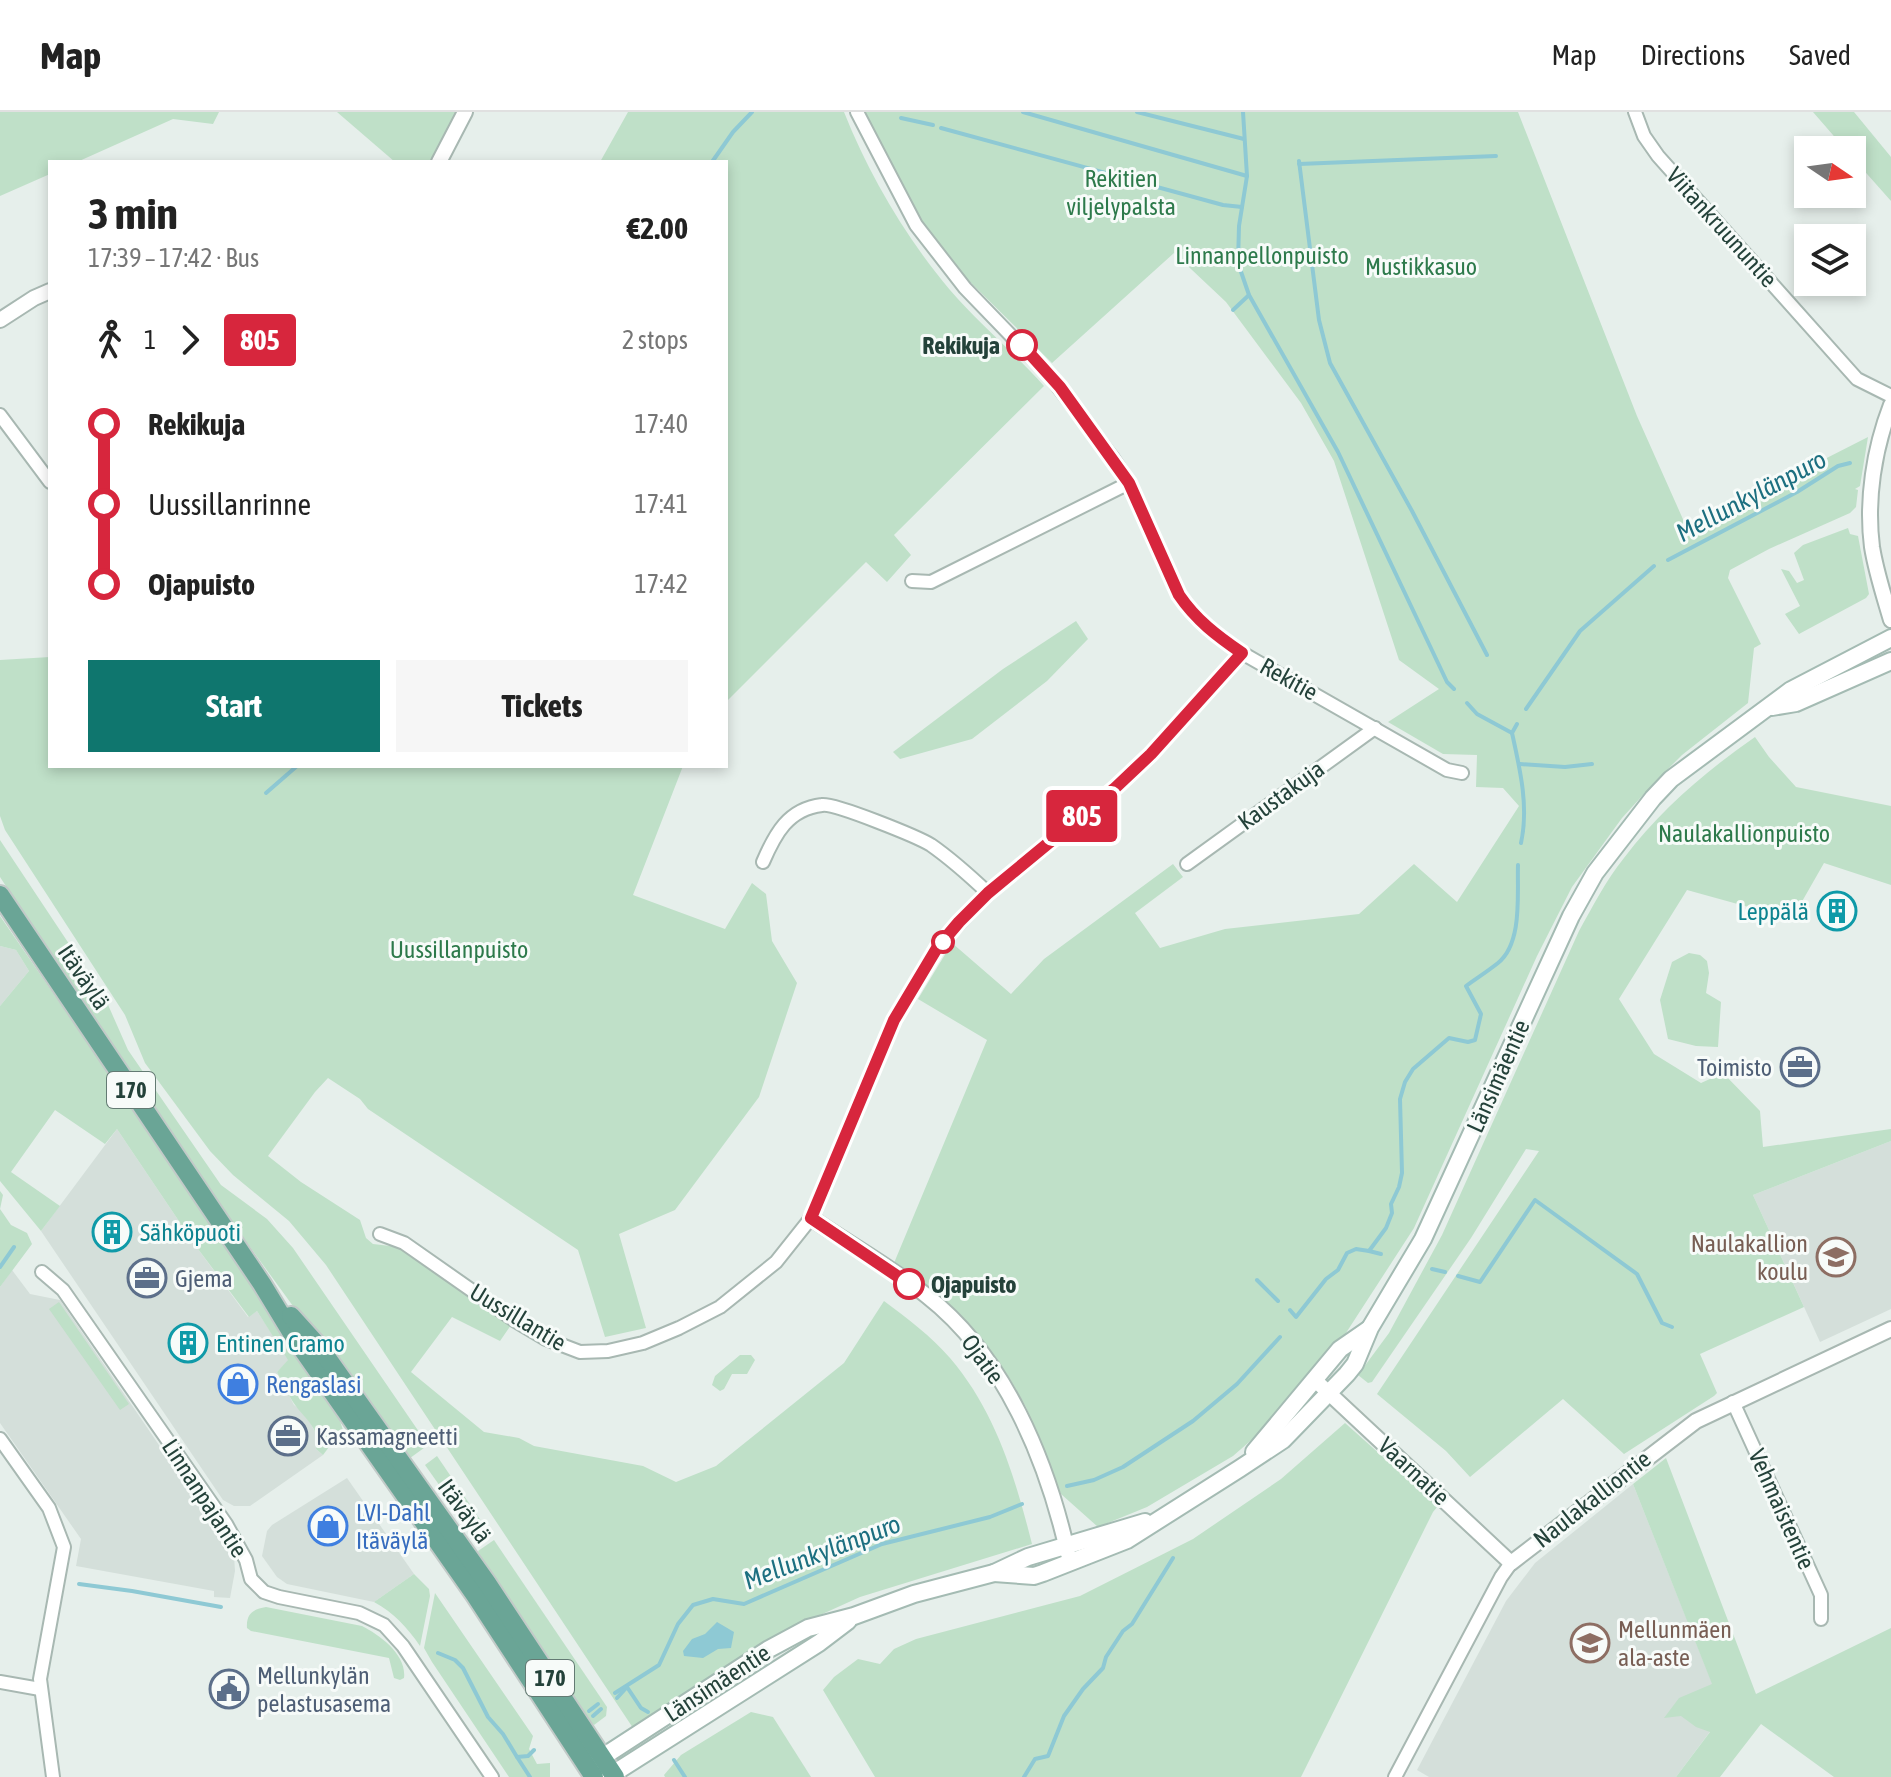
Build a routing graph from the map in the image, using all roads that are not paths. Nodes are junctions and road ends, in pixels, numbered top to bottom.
1 (465, 112) edge
2 (857, 112) edge
3 (1635, 112) edge
4 (440, 160) edge
5 (48, 292) edge
6 (0, 320) edge
7 (1891, 396) edge
8 (1891, 405) edge
9 (0, 415) edge
10 (48, 479) edge
11 (1129, 483) junction
12 (912, 581) dead end
13 (1891, 620) edge
14 (1891, 638) edge
15 (1242, 653) junction
16 (1891, 661) edge
17 (1771, 707) junction
18 (1375, 728) junction
19 (1462, 773) dead end
20 (763, 862) dead end
21 (1187, 864) dead end
22 (988, 893) junction
23 (0, 895) edge
24 (811, 1218) junction
25 (380, 1234) dead end
26 (42, 1272) dead end
27 (1370, 1328) junction
28 (1891, 1330) edge
29 (1316, 1381) junction
30 (1330, 1393) junction
31 (1733, 1402) junction
32 (0, 1439) edge
33 (1239, 1469) junction
34 (1158, 1519) junction
35 (1066, 1546) junction
36 (1511, 1563) junction
37 (1070, 1564) junction
38 (994, 1573) junction
39 (1821, 1619) dead end
40 (0, 1682) edge
41 (40, 1689) junction
42 (599, 1772) edge
43 (53, 1777) edge
44 (492, 1777) edge
45 (1395, 1777) edge

1 - 4 street
2 - 11 street, Rekitie
3 - 7 street, Viitankruununtie
5 - 6 street
8 - 13 street
9 - 10 street
11 - 12 street
11 - 15 street, Rekitie
14 - 17 main road, Länsimäentie
15 - 18 street, Rekitie
15 - 22 street, Uussillantie
16 - 17 main road, Länsimäentie
17 - 27 main road, Länsimäentie
18 - 19 street, Rekitie
18 - 21 street, Kaustakuja
20 - 22 street
22 - 24 street, Uussillantie
23 - 42 main road, Itäväylä / 170
24 - 25 street, Uussillantie
24 - 35 street, Ojatie
26 - 44 street, Linnanpajantie
27 - 29 main road, Länsimäentie
27 - 30 main road, Länsimäentie
28 - 31 street, Naulakalliontie
29 - 30 street, Vaarnatie
29 - 33 main road, Länsimäentie
30 - 33 main road, Länsimäentie
30 - 36 street, Vaarnatie
31 - 36 street, Naulakalliontie
31 - 39 street, Vehmaistentie
32 - 41 street
33 - 34 main road, Länsimäentie
34 - 35 main road, Länsimäentie
34 - 37 main road, Länsimäentie
35 - 37 street, Ojatie
35 - 38 main road, Länsimäentie
36 - 45 street, Naulakalliontie
37 - 38 main road, Länsimäentie
38 - 42 main road, Länsimäentie
40 - 41 street
41 - 43 street

